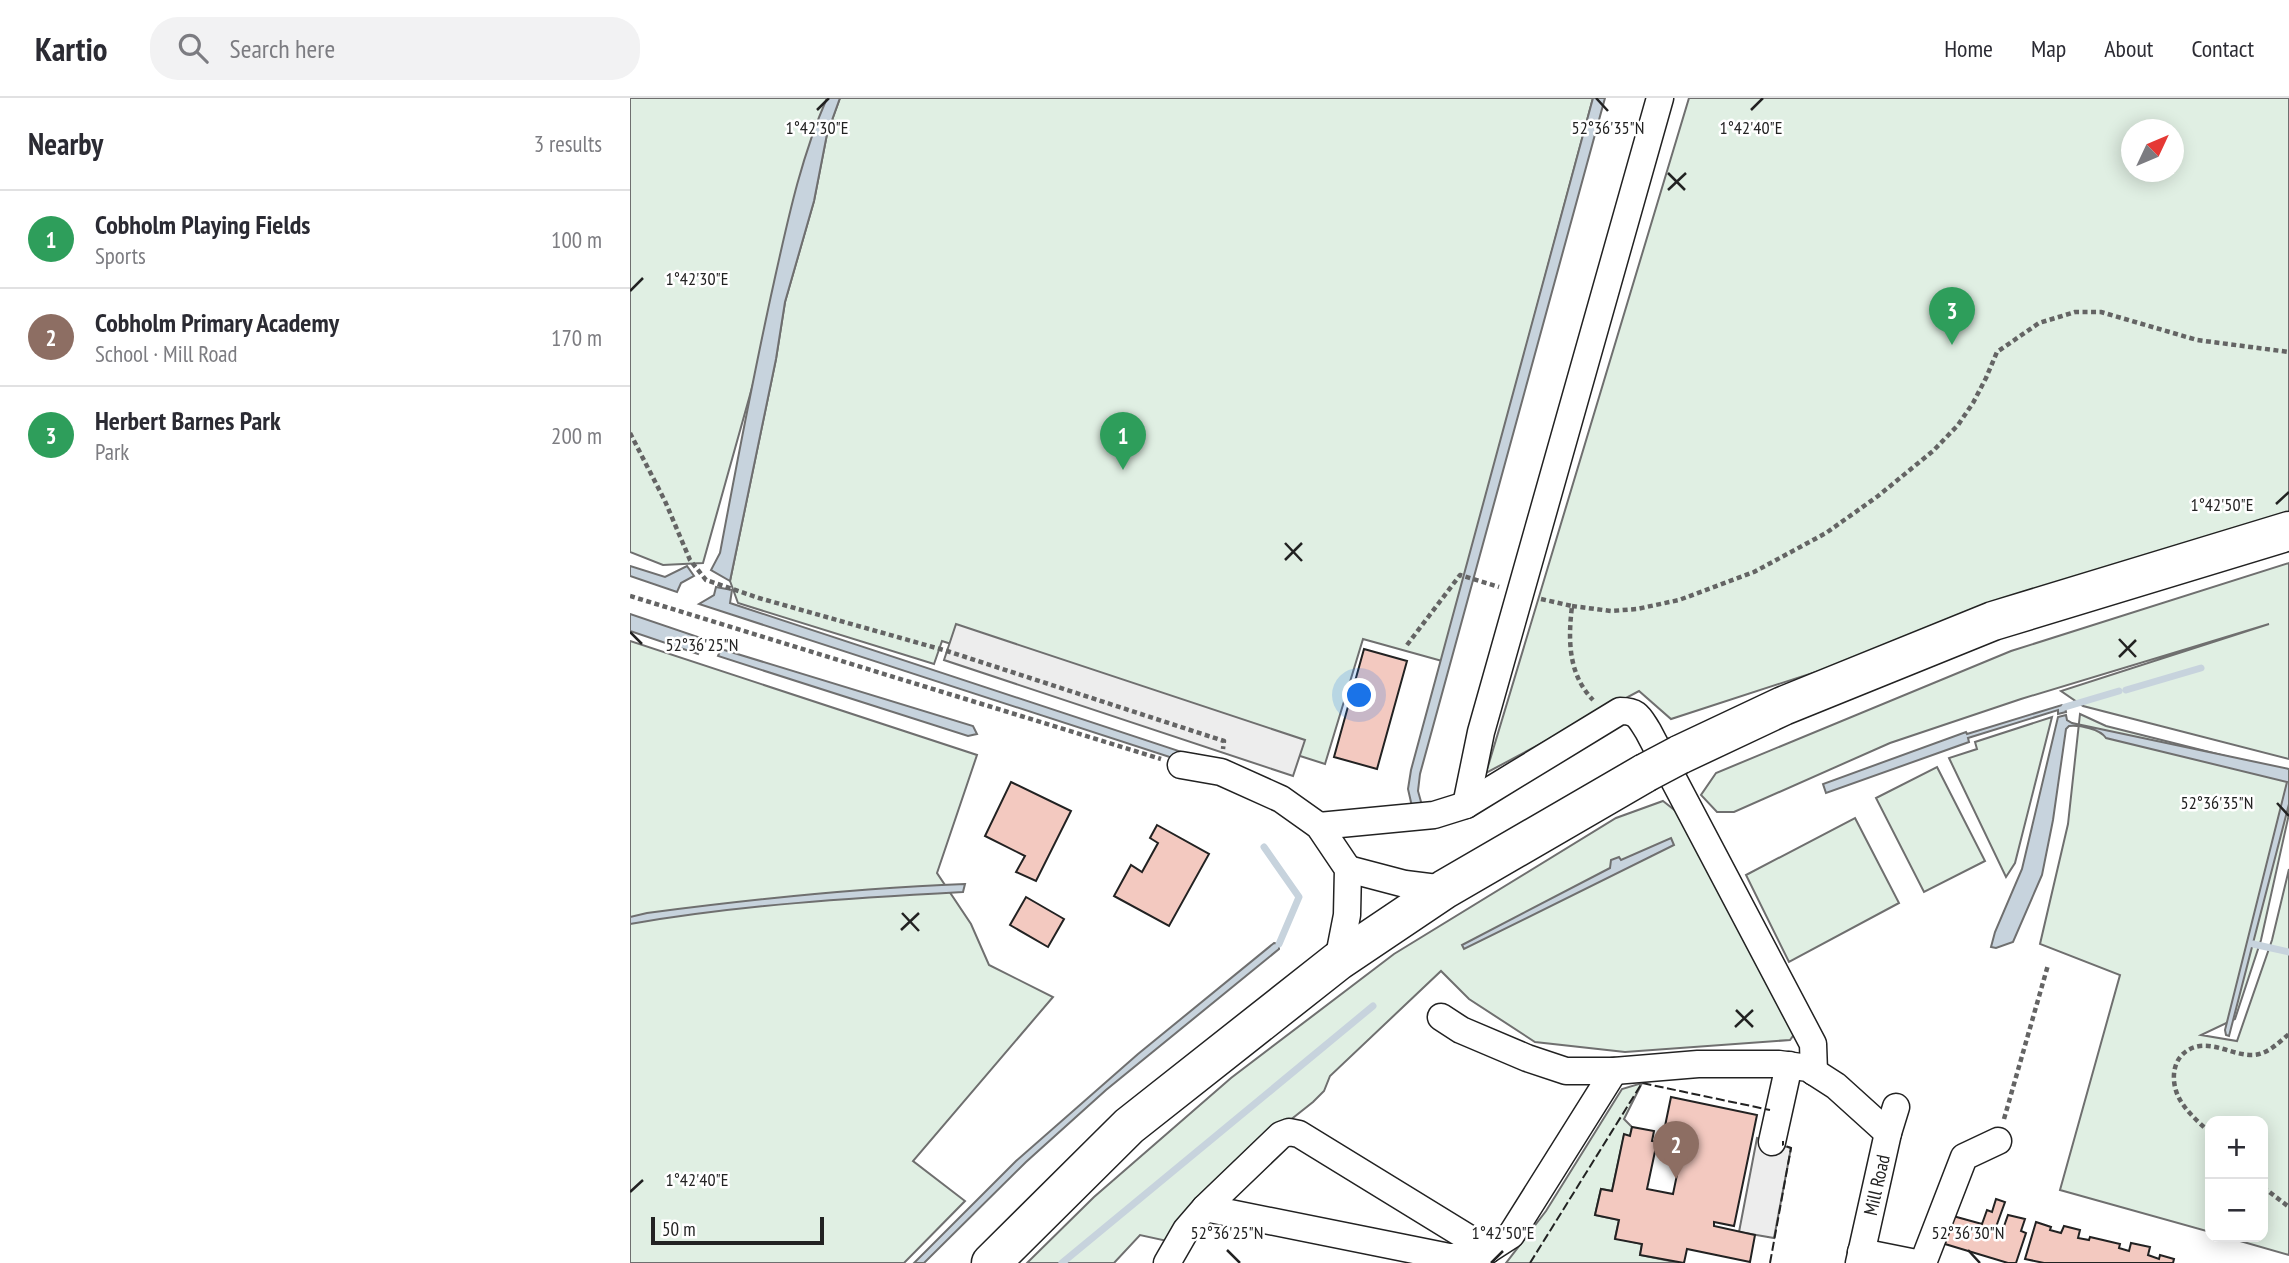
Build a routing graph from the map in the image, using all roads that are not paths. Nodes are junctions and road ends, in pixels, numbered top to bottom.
1 (1660, 98) edge
2 (2289, 531) edge
3 (1181, 765) road end
4 (1466, 805) junction
5 (1319, 826) junction
6 (1348, 869) junction
7 (1445, 889) junction
8 (1338, 961) junction
9 (1441, 1017) dead end
10 (1801, 1069) junction
11 (1614, 1071) junction
12 (1896, 1107) dead end
13 (1888, 1133) junction
14 (1997, 1141) road end
15 (1772, 1142) dead end
16 (1205, 1208) junction
17 (1488, 1250) junction
18 (1860, 1257) edge
19 (991, 1263) edge
20 (1167, 1263) edge
21 (1916, 1263) edge
22 (1923, 1263) edge

1 - 4 street
2 - 7 highway, bridge
3 - 5 street
4 - 5 street
4 - 10 street
5 - 6 street
6 - 7 street
6 - 8 street
7 - 8 highway
8 - 19 highway
9 - 11 street
10 - 11 street
10 - 13 street
10 - 15 street
11 - 17 street
12 - 13 street, Mill Road
13 - 18 street, Mill Road
14 - 22 street
16 - 17 street
16 - 17 street
16 - 20 street
18 - 21 street

